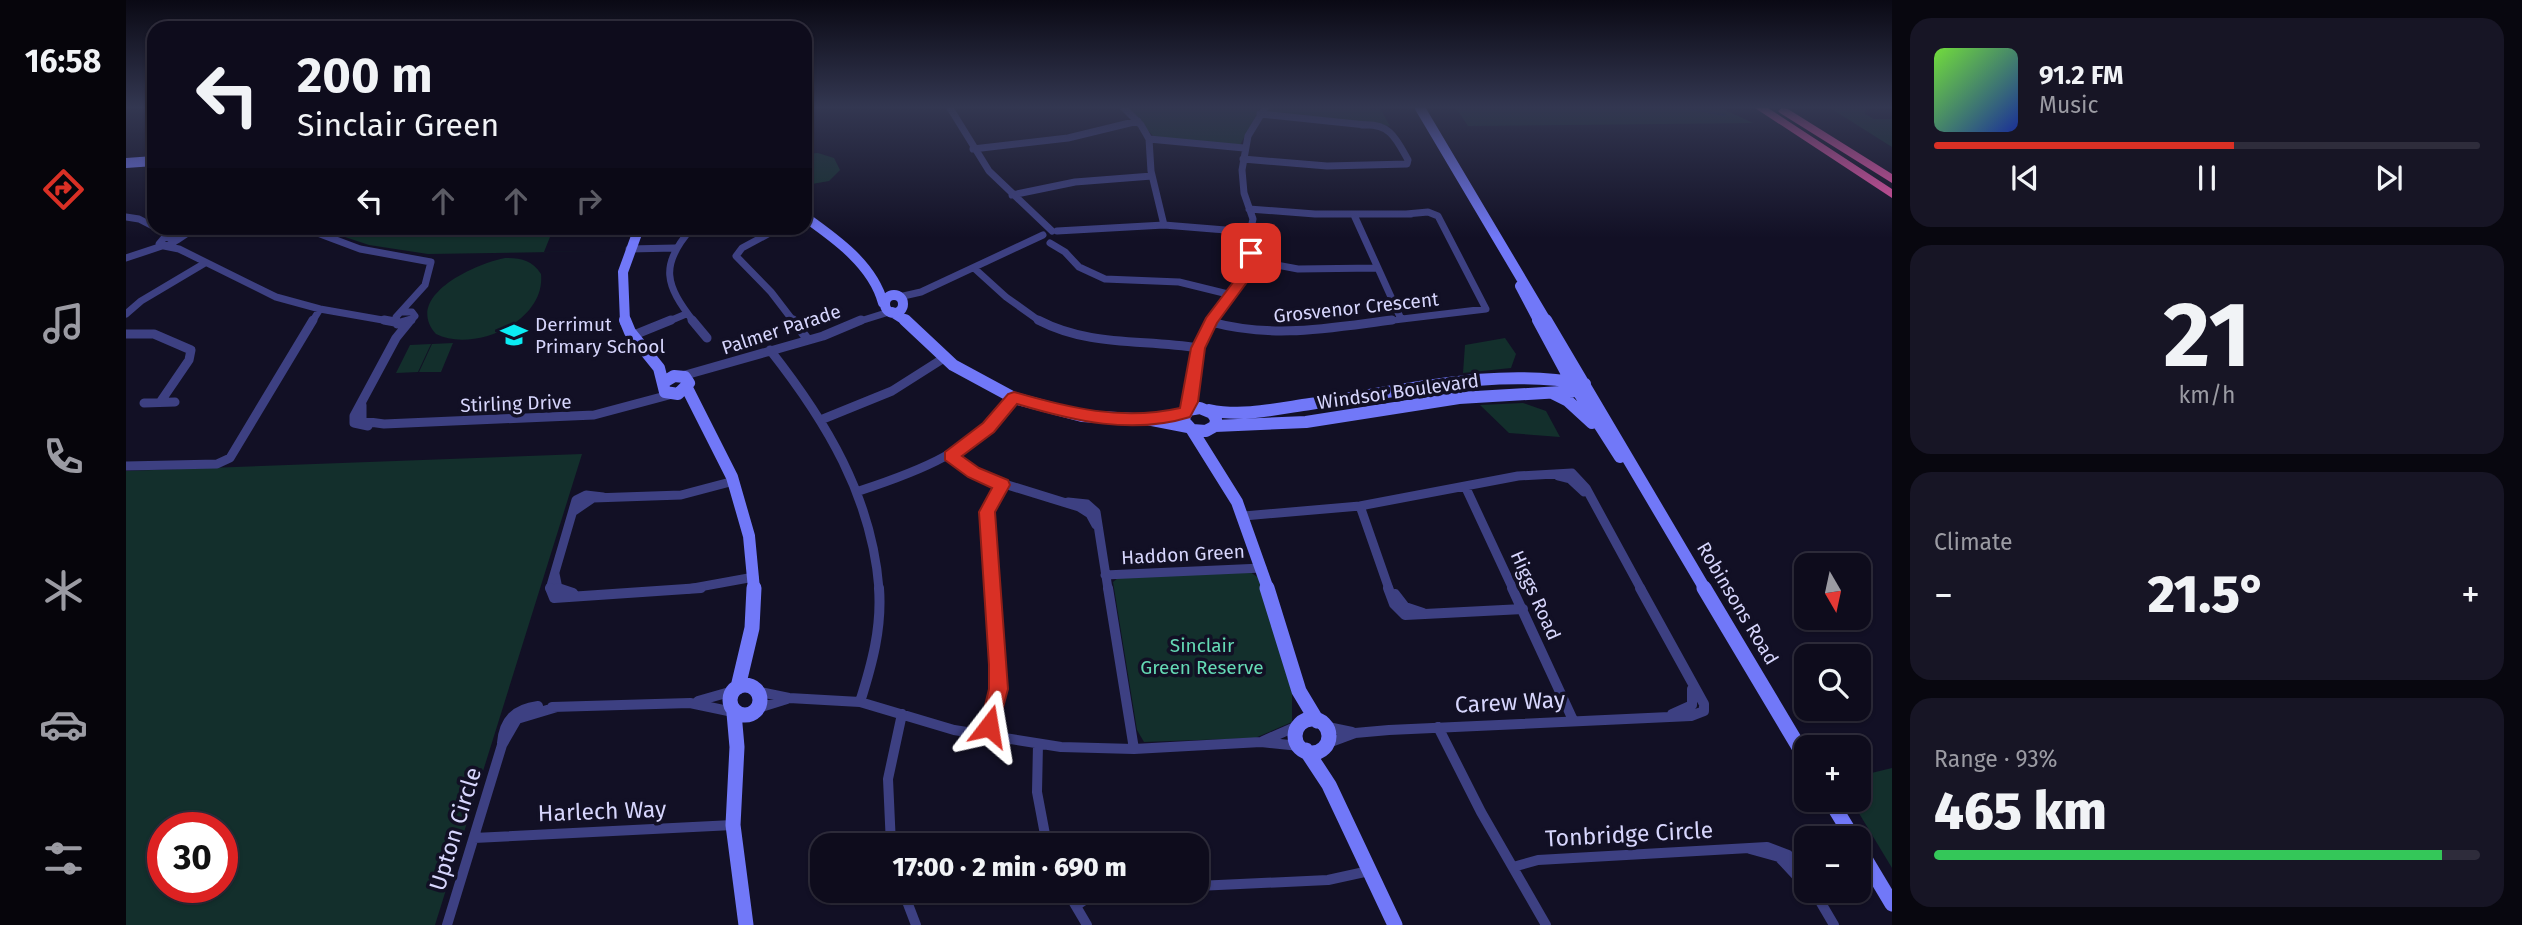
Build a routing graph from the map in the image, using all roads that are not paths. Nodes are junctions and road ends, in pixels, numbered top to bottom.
1 (975, 151) edge
2 (1151, 151) edge
3 (1244, 151) edge
4 (1402, 151) edge
5 (1446, 151) edge
6 (1826, 151) edge
7 (1848, 151) edge
8 (126, 155) edge
9 (147, 157) edge
10 (147, 158) edge
11 (1243, 159) junction
12 (126, 163) edge
13 (1152, 176) junction
14 (1892, 179) edge
15 (1892, 194) edge
16 (1012, 195) junction
17 (1249, 209) junction
18 (1353, 215) junction
19 (126, 217) edge
20 (147, 222) edge
21 (812, 223) edge
22 (1164, 225) junction
23 (1080, 232) junction
24 (1246, 232) junction
25 (159, 235) edge
26 (165, 235) edge
27 (184, 235) edge
28 (323, 235) edge
29 (636, 235) edge
30 (686, 235) edge
31 (765, 235) edge
32 (1049, 236) junction
33 (176, 240) junction
34 (1062, 240) junction
35 (161, 244) junction
36 (1502, 244) junction
37 (675, 248) junction
38 (629, 249) junction
39 (1065, 252) junction
40 (1251, 257) junction
41 (126, 258) edge
42 (205, 263) junction
43 (974, 268) junction
44 (1377, 268) junction
45 (878, 286) junction
46 (1232, 295) junction
47 (416, 298) junction
48 (902, 301) junction
49 (887, 308) junction
50 (324, 310) junction
51 (402, 313) junction
52 (414, 313) junction
53 (126, 314) edge
54 (686, 314) junction
55 (374, 317) junction
56 (1401, 319) junction
57 (1211, 322) junction
58 (396, 323) junction
59 (409, 323) junction
60 (910, 323) junction
61 (126, 334) edge
62 (635, 335) junction
63 (396, 338) junction
64 (707, 338) dead end
65 (808, 340) junction
66 (1198, 348) junction
67 (771, 350) junction
68 (1556, 355) junction
69 (944, 358) junction
70 (659, 369) junction
71 (701, 372) joint
72 (1535, 378) junction
73 (684, 382) junction
74 (1467, 382) junction
75 (664, 383) junction
76 (1578, 385) junction
77 (1192, 386) junction
78 (1552, 393) junction
79 (673, 394) junction
80 (1481, 396) junction
81 (1014, 398) junction
82 (647, 400) junction
83 (161, 401) junction
84 (175, 402) dead end
85 (144, 403) dead end
86 (691, 403) junction
87 (1207, 409) junction
88 (1187, 411) junction
89 (823, 419) junction
90 (1152, 420) junction
91 (1190, 428) junction
92 (1212, 428) junction
93 (1605, 435) junction
94 (950, 456) junction
95 (1209, 456) junction
96 (126, 466) edge
97 (734, 481) junction
98 (1002, 485) junction
99 (1465, 486) junction
100 (859, 491) junction
101 (1360, 506) junction
102 (1244, 516) junction
103 (1677, 541) junction
104 (1262, 568) junction
105 (1105, 575) junction
106 (754, 577) junction
107 (1523, 609) junction
108 (749, 659) junction
109 (736, 689) junction
110 (758, 690) junction
111 (1299, 691) junction
112 (789, 698) junction
113 (860, 702) junction
114 (690, 703) junction
115 (753, 711) junction
116 (733, 712) junction
117 (902, 714) junction
118 (1573, 720) junction
119 (1320, 724) junction
120 (1297, 725) junction
121 (1437, 727) junction
122 (1355, 733) junction
123 (986, 737) junction
124 (1794, 738) edge
125 (1261, 742) junction
126 (1038, 744) junction
127 (1327, 746) junction
128 (737, 747) junction
129 (1303, 748) junction
130 (1135, 749) junction
131 (1329, 785) junction
132 (733, 825) junction
133 (890, 833) edge
134 (1045, 833) edge
135 (474, 838) junction
136 (1748, 849) junction
137 (1794, 863) edge
138 (1513, 867) junction
139 (1871, 869) edge
140 (1368, 871) junction
141 (1794, 873) edge
142 (1209, 885) edge
143 (908, 903) edge
144 (1074, 903) edge
145 (1081, 903) edge
146 (1821, 903) edge
147 (1892, 904) edge
148 (1076, 906) junction
149 (447, 925) edge
150 (746, 925) edge
151 (916, 925) edge
152 (1087, 925) edge
153 (1395, 925) edge
154 (1546, 925) edge
155 (1834, 925) edge

1 - 16 street
2 - 13 street
3 - 11 street
4 - 11 street
5 - 36 street, Robinsons Road
6 - 15 highway
7 - 14 highway
8 - 9 street
10 - 12 street
11 - 17 street
13 - 16 street
13 - 22 street
16 - 32 street
17 - 18 street, Grosvenor Crescent
17 - 24 street
18 - 44 street
18 - 56 street, Grosvenor Crescent
19 - 20 street
21 - 45 street
22 - 23 street
22 - 24 street
23 - 32 street
23 - 34 street
24 - 40 street
25 - 35 street
26 - 33 street
27 - 33 street
28 - 47 street
29 - 38 street
30 - 37 street
31 - 65 street
32 - 34 street
32 - 34 street
32 - 39 street
32 - 43 street
33 - 35 street
33 - 35 street
33 - 42 street
34 - 39 street
35 - 41 street
36 - 68 street, Robinsons Road
36 - 76 street, Robinsons Road
37 - 38 street
37 - 54 street
38 - 62 street
39 - 46 street
40 - 44 street
40 - 46 street
42 - 50 street
42 - 53 street
43 - 48 street
43 - 66 street
44 - 56 street
45 - 48 street
45 - 49 main road
46 - 57 street
47 - 51 street
47 - 52 street
48 - 49 street
48 - 60 main road
49 - 60 street
49 - 65 street, Palmer Parade
50 - 55 street
50 - 96 street
51 - 52 street
51 - 55 street
51 - 58 street
52 - 59 street, Stirling Drive
54 - 62 street
54 - 64 street
55 - 58 street
56 - 57 street, Grosvenor Crescent
57 - 66 street
58 - 59 street
58 - 63 street, Stirling Drive
59 - 63 street, Stirling Drive
60 - 69 street
61 - 83 street
62 - 70 street
63 - 82 street, Stirling Drive
65 - 67 street, Palmer Parade
66 - 77 street
67 - 71 street, Palmer Parade
67 - 89 street
68 - 72 street
68 - 76 street, Robinsons Road
69 - 81 street
69 - 89 street
70 - 73 street
70 - 75 street
71 - 73 street, Palmer Parade
72 - 74 street, Windsor Boulevard
72 - 76 street, Windsor Boulevard
73 - 75 street
73 - 79 street
73 - 86 street
74 - 80 street
74 - 87 street, Windsor Boulevard
75 - 79 street
75 - 82 street, Stirling Drive
76 - 78 street, Windsor Boulevard
76 - 93 main road, Robinsons Road
76 - 103 street, Robinsons Road
77 - 87 street
77 - 88 street
78 - 80 street, Windsor Boulevard
78 - 93 street
79 - 82 street, Stirling Drive
79 - 86 street
80 - 92 street, Windsor Boulevard
81 - 90 street
81 - 94 street
83 - 84 street
83 - 85 street
86 - 97 street
87 - 88 street, Windsor Boulevard
87 - 92 street
88 - 90 street
88 - 91 street
89 - 100 street
90 - 91 main road
91 - 92 street, Windsor Boulevard
91 - 95 street
92 - 95 street
93 - 103 street, Robinsons Road
94 - 98 street
94 - 100 street
95 - 102 street
97 - 106 street
97 - 106 street
98 - 105 street
98 - 123 street
99 - 101 street, Carew Way
99 - 107 street, Higgs Road
99 - 118 street, Carew Way
100 - 113 street
101 - 102 street, Carew Way
101 - 107 street
102 - 104 street
103 - 124 main road, Robinsons Road
104 - 105 street, Haddon Green
104 - 111 street
105 - 130 street
106 - 108 street
107 - 118 street, Higgs Road
108 - 109 street
108 - 110 street
109 - 110 street
109 - 114 street, Upton Circle
109 - 116 street
110 - 112 street
110 - 115 street
111 - 119 street
111 - 120 street
112 - 113 street
112 - 115 street
113 - 117 street
114 - 116 street, Upton Circle
114 - 135 street, Upton Circle
115 - 116 street
115 - 128 street
116 - 128 street
117 - 123 street
117 - 133 street
118 - 121 street, Carew Way
119 - 120 street
119 - 122 street, Carew Way
119 - 127 street
120 - 125 street
120 - 129 street
121 - 122 street, Carew Way
121 - 138 street
122 - 127 street, Carew Way
123 - 126 street
125 - 129 street
125 - 130 street
126 - 130 street
126 - 134 street
127 - 129 street
127 - 131 street
128 - 132 main road
129 - 131 street
131 - 140 street
132 - 135 street, Harlech Way
132 - 150 main road
135 - 149 street, Upton Circle
136 - 137 street, Tonbridge Circle
136 - 138 street, Tonbridge Circle
136 - 141 street, Tonbridge Circle
138 - 154 street
139 - 147 street
140 - 142 street
140 - 153 street
143 - 151 street
144 - 148 street
145 - 148 street
146 - 155 street
148 - 152 street

